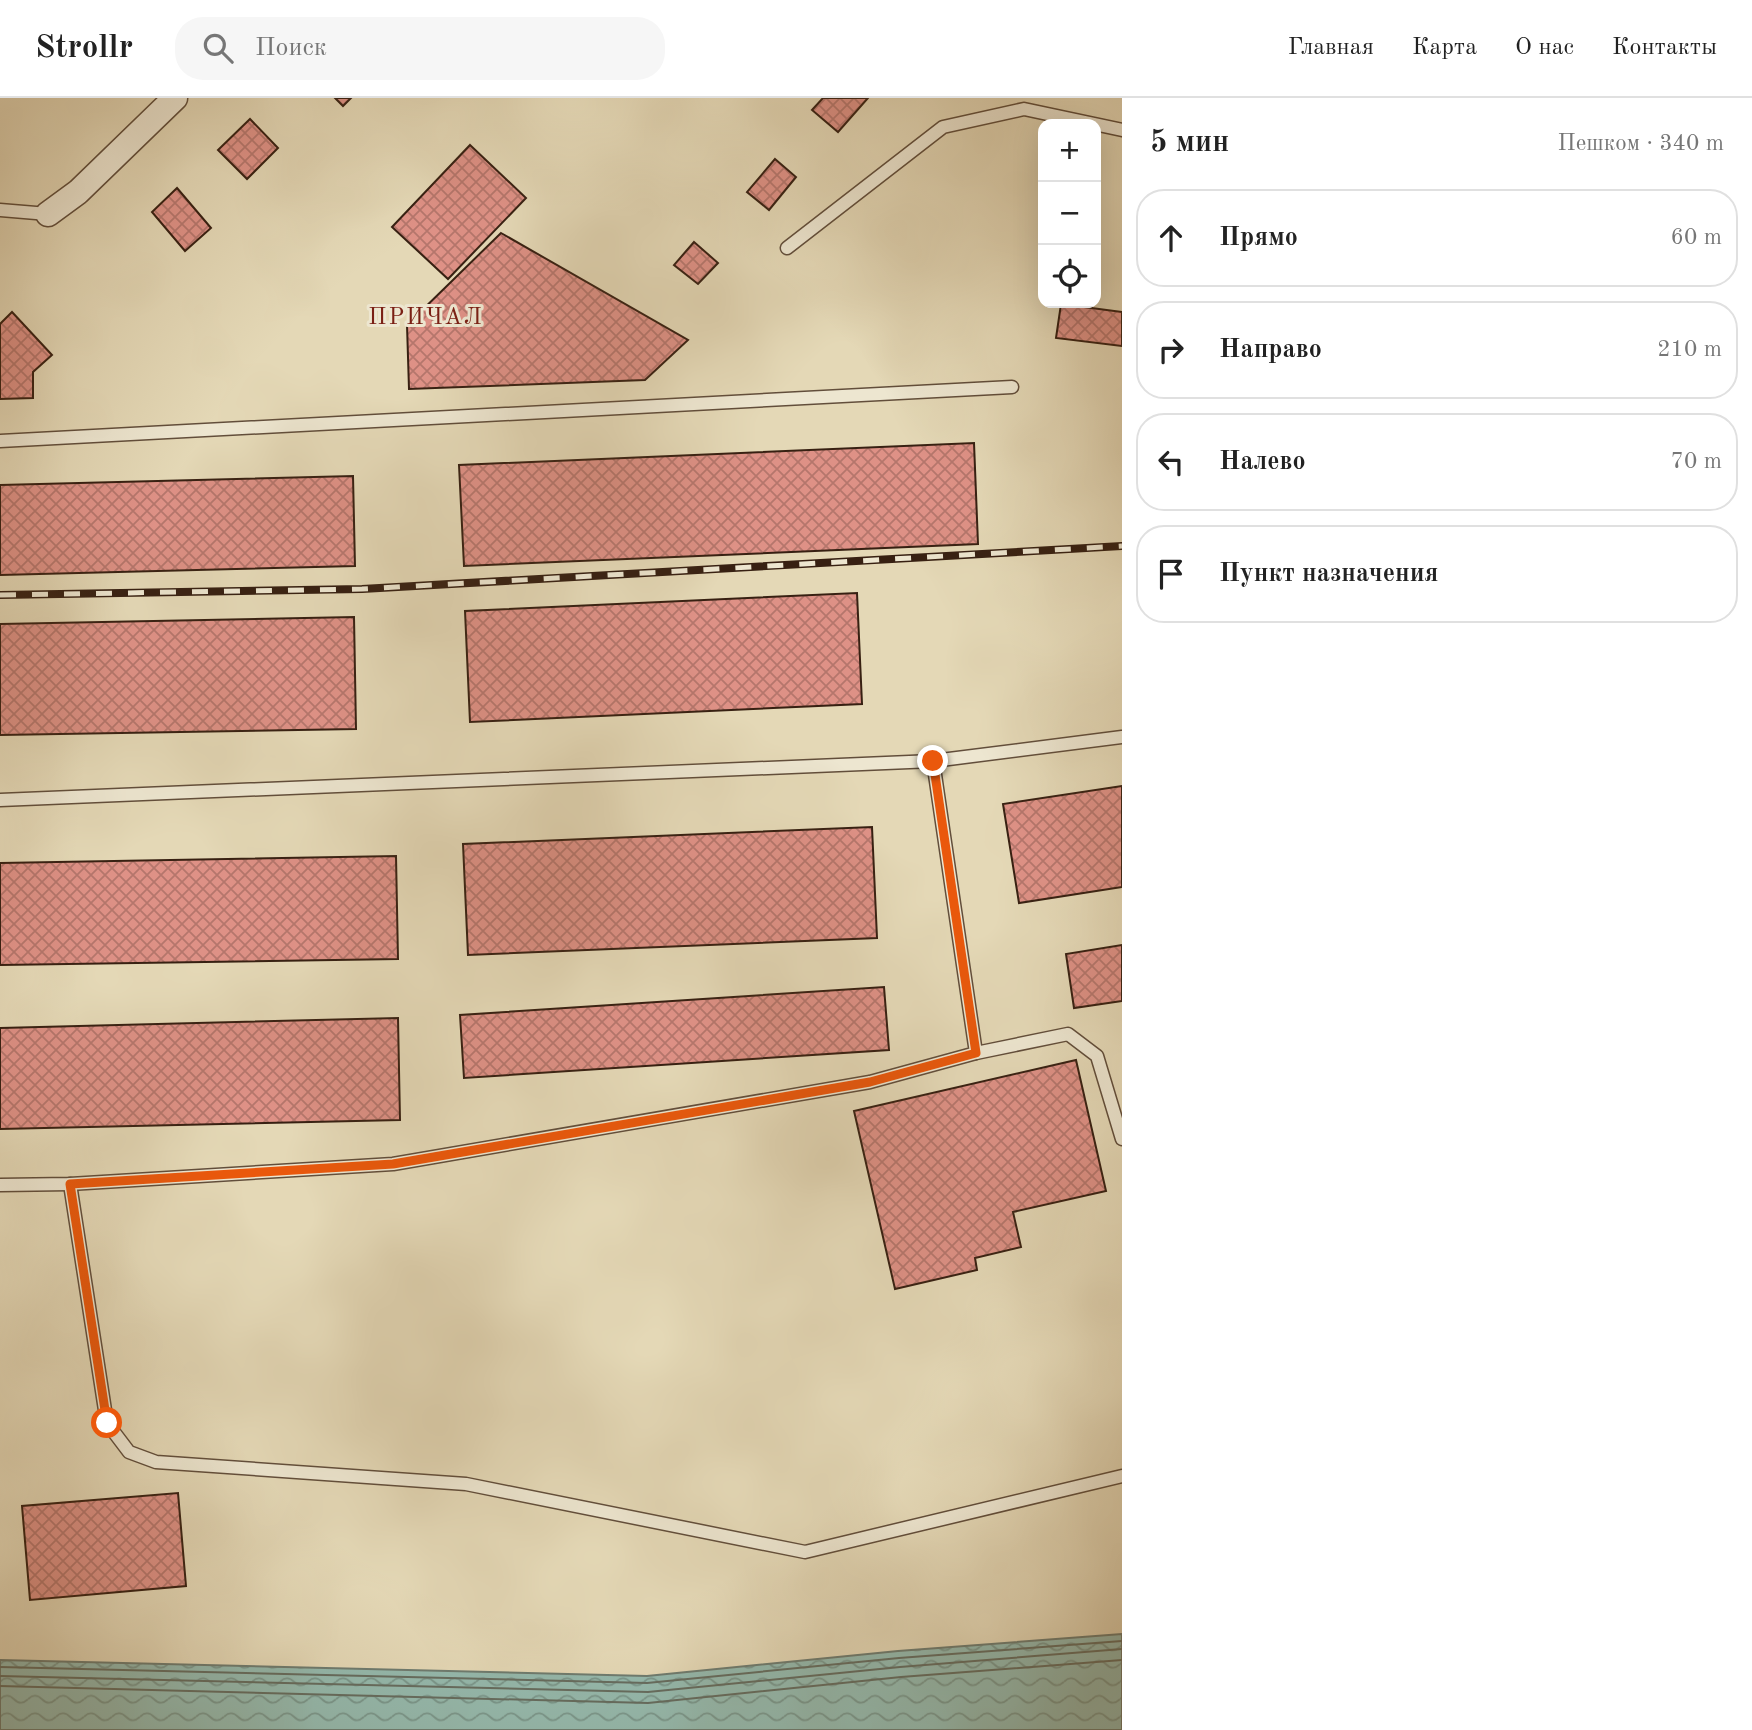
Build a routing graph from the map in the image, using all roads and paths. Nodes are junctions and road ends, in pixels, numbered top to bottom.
1 (175, 98) edge
2 (1122, 130) edge
3 (0, 210) edge
4 (48, 214) joint
5 (787, 248) dead end
6 (1012, 387) dead end
7 (0, 441) edge
8 (1122, 737) edge
9 (933, 761) junction
10 (0, 800) edge
11 (976, 1053) junction
12 (1122, 1139) edge
13 (70, 1184) junction
14 (0, 1185) edge
15 (1122, 1476) edge

1 - 4 street
2 - 5 lane
3 - 4 lane
6 - 7 lane
8 - 9 lane
9 - 10 lane
9 - 11 lane
11 - 12 lane
11 - 13 lane
13 - 14 lane
13 - 15 lane

